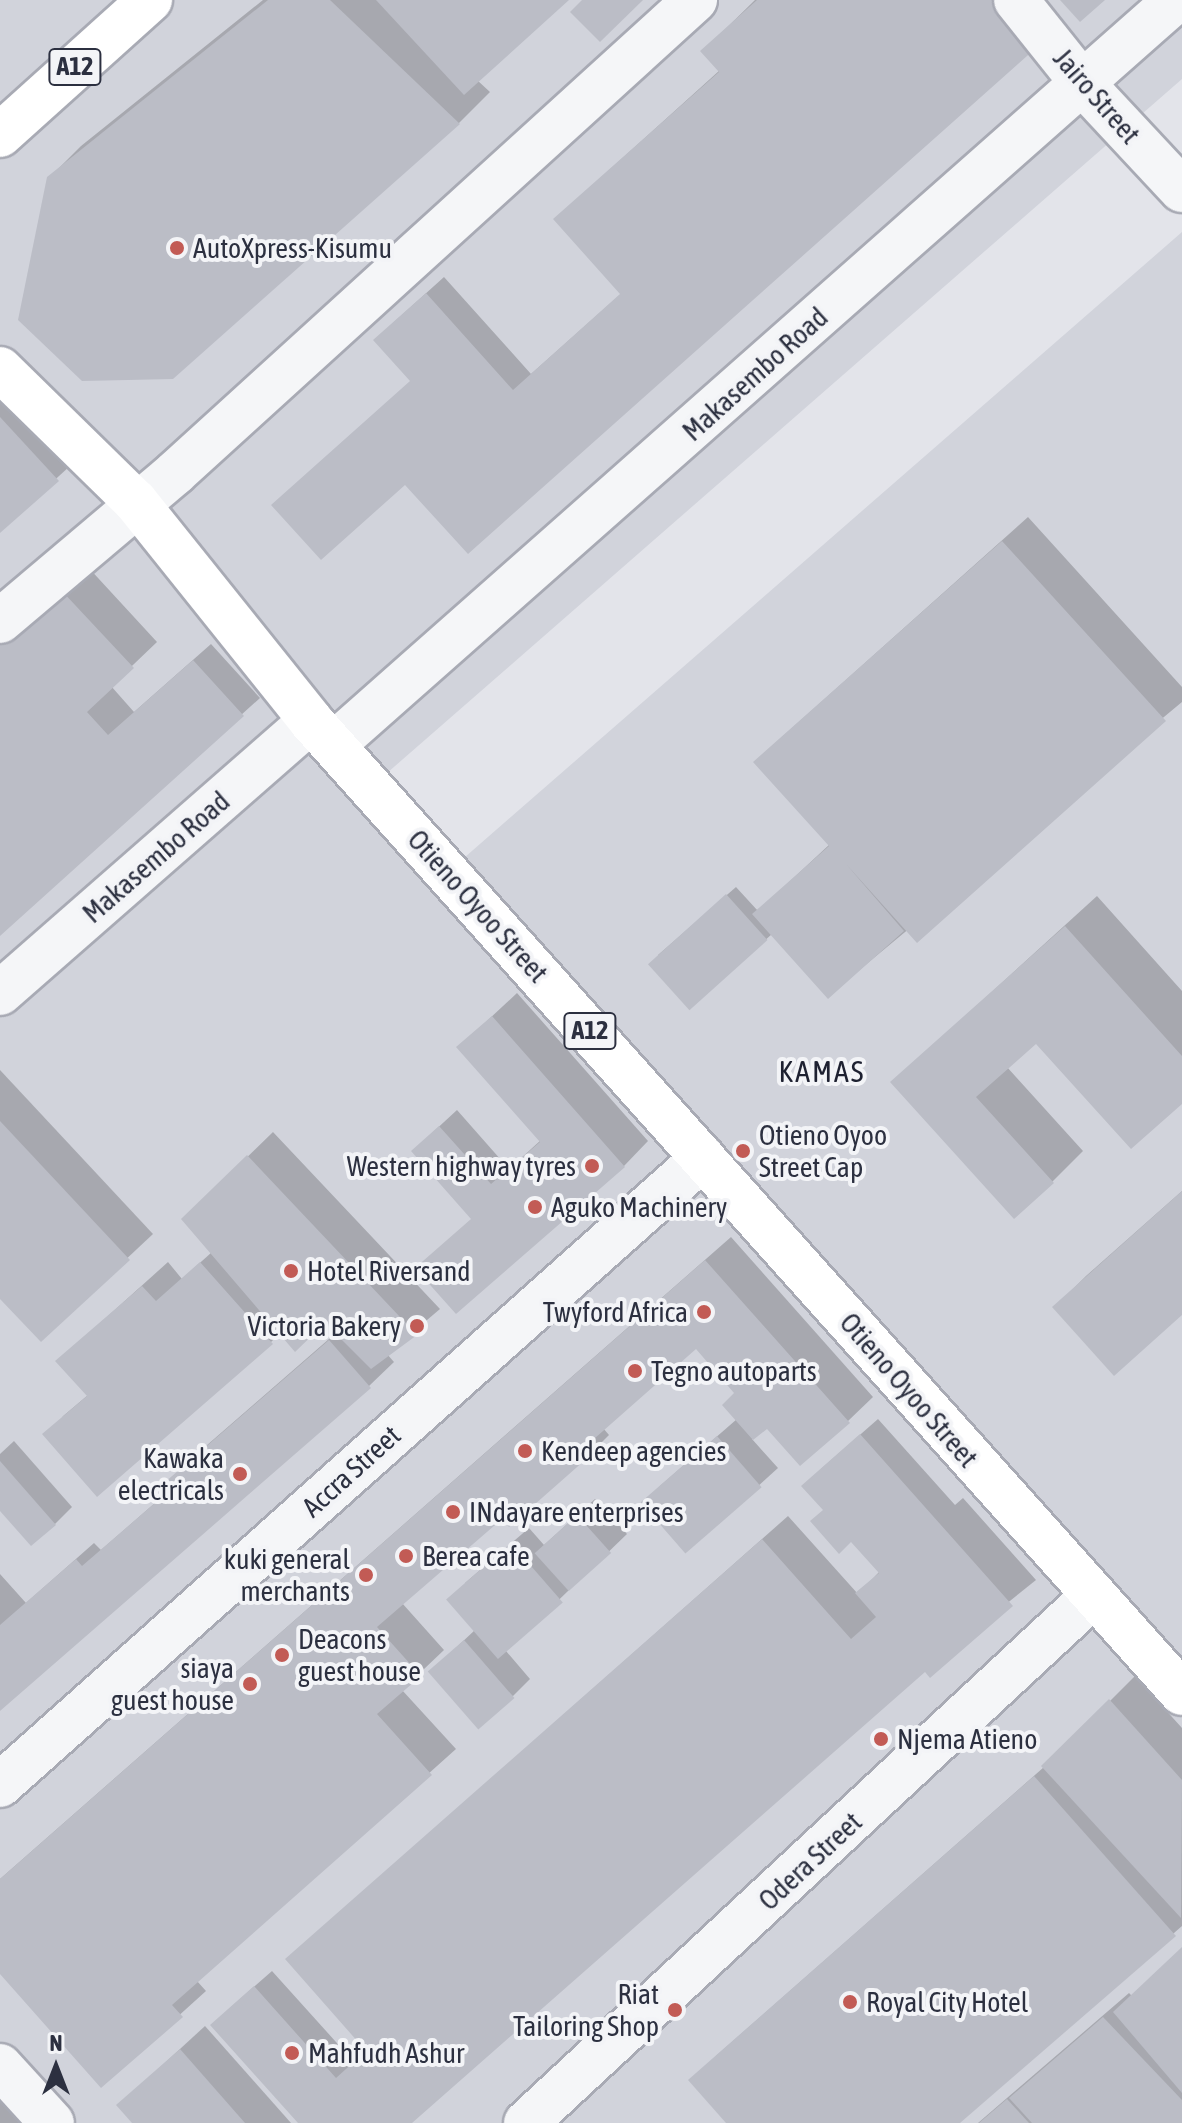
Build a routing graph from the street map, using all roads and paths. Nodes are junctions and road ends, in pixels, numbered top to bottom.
1 (150, 0) edge
2 (695, 0) edge
3 (1016, 0) edge
4 (1176, 0) edge
5 (1083, 84) junction
6 (0, 135) edge
7 (1182, 190) edge
8 (0, 369) edge
9 (135, 501) junction
10 (0, 621) edge
11 (322, 733) junction
12 (0, 993) edge
13 (703, 1158) junction
14 (1093, 1596) junction
15 (1182, 1693) edge
16 (0, 1785) edge
17 (0, 2066) edge
18 (52, 2123) edge
19 (526, 2123) edge

1 - 6 highway, A12
2 - 9 street
3 - 5 street, Jairo Street
4 - 5 street, Makasembo Road
5 - 7 street, Jairo Street
5 - 11 street, Makasembo Road
8 - 9 highway, Otieno Oyoo Street / A12
9 - 10 street
9 - 11 highway, Otieno Oyoo Street / A12
11 - 12 street, Makasembo Road
11 - 13 highway, Otieno Oyoo Street / A12
13 - 14 highway, Otieno Oyoo Street / A12
13 - 16 street, Accra Street
14 - 15 highway, Otieno Oyoo Street / A12
14 - 19 street, Odera Street
17 - 18 street

